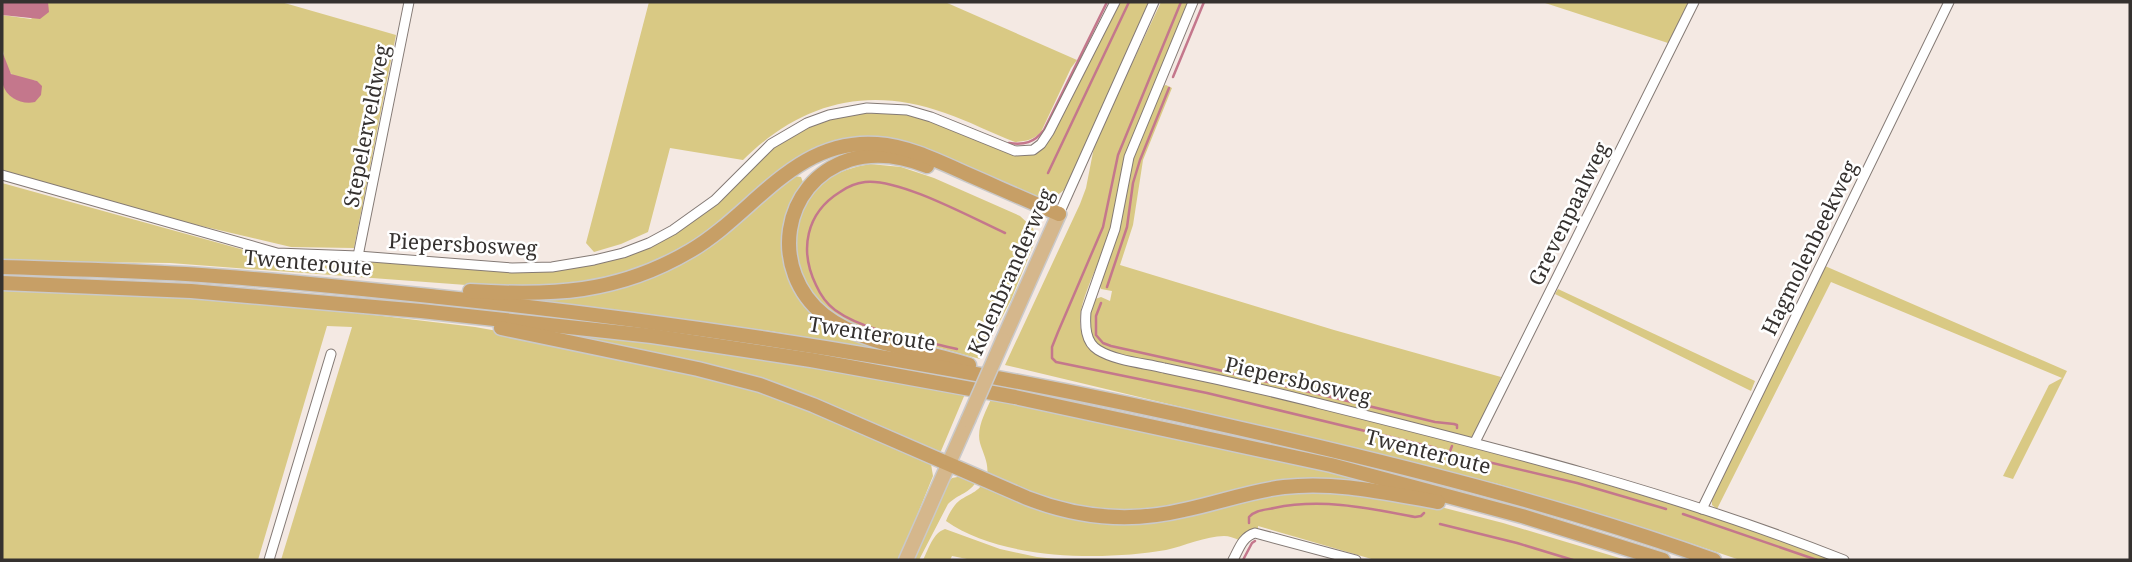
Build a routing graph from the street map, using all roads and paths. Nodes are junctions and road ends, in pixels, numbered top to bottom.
1 (409, 2) edge
2 (1115, 2) edge
3 (1154, 2) edge
4 (1193, 2) edge
5 (1694, 2) edge
6 (1949, 2) edge
7 (2, 175) edge
8 (1057, 219) junction
9 (358, 256) junction
10 (2, 267) edge
11 (2, 283) edge
12 (349, 288) junction
13 (421, 311) junction
14 (331, 354) dead end
15 (1014, 380) junction
16 (1475, 442) junction
17 (949, 464) junction
18 (1702, 509) junction
19 (1522, 516) junction
20 (269, 560) edge
21 (906, 560) edge
22 (1233, 560) edge
23 (1356, 560) edge
24 (1663, 560) edge
25 (1714, 560) edge
26 (1843, 560) edge

1 - 9 street, Stepelerveldweg
2 - 9 street, Piepersbosweg
3 - 8 street, Kolenbranderweg
4 - 16 street, Piepersbosweg
5 - 16 street, Grevenpaalweg
6 - 18 street, Hagmolenbeekweg
7 - 9 street, Piepersbosweg
8 - 12 highway
8 - 15 highway
8 - 17 main road, Kolenbranderweg, bridge
10 - 12 highway, Twenteroute
11 - 13 highway, Twenteroute
12 - 15 highway, Twenteroute
13 - 17 highway
13 - 19 highway, Twenteroute
14 - 20 street
15 - 25 highway, Twenteroute
16 - 18 street, Piepersbosweg
17 - 19 highway
17 - 21 main road, Kolenbranderweg
18 - 26 street, Piepersbosweg
19 - 24 highway, Twenteroute
22 - 23 street

